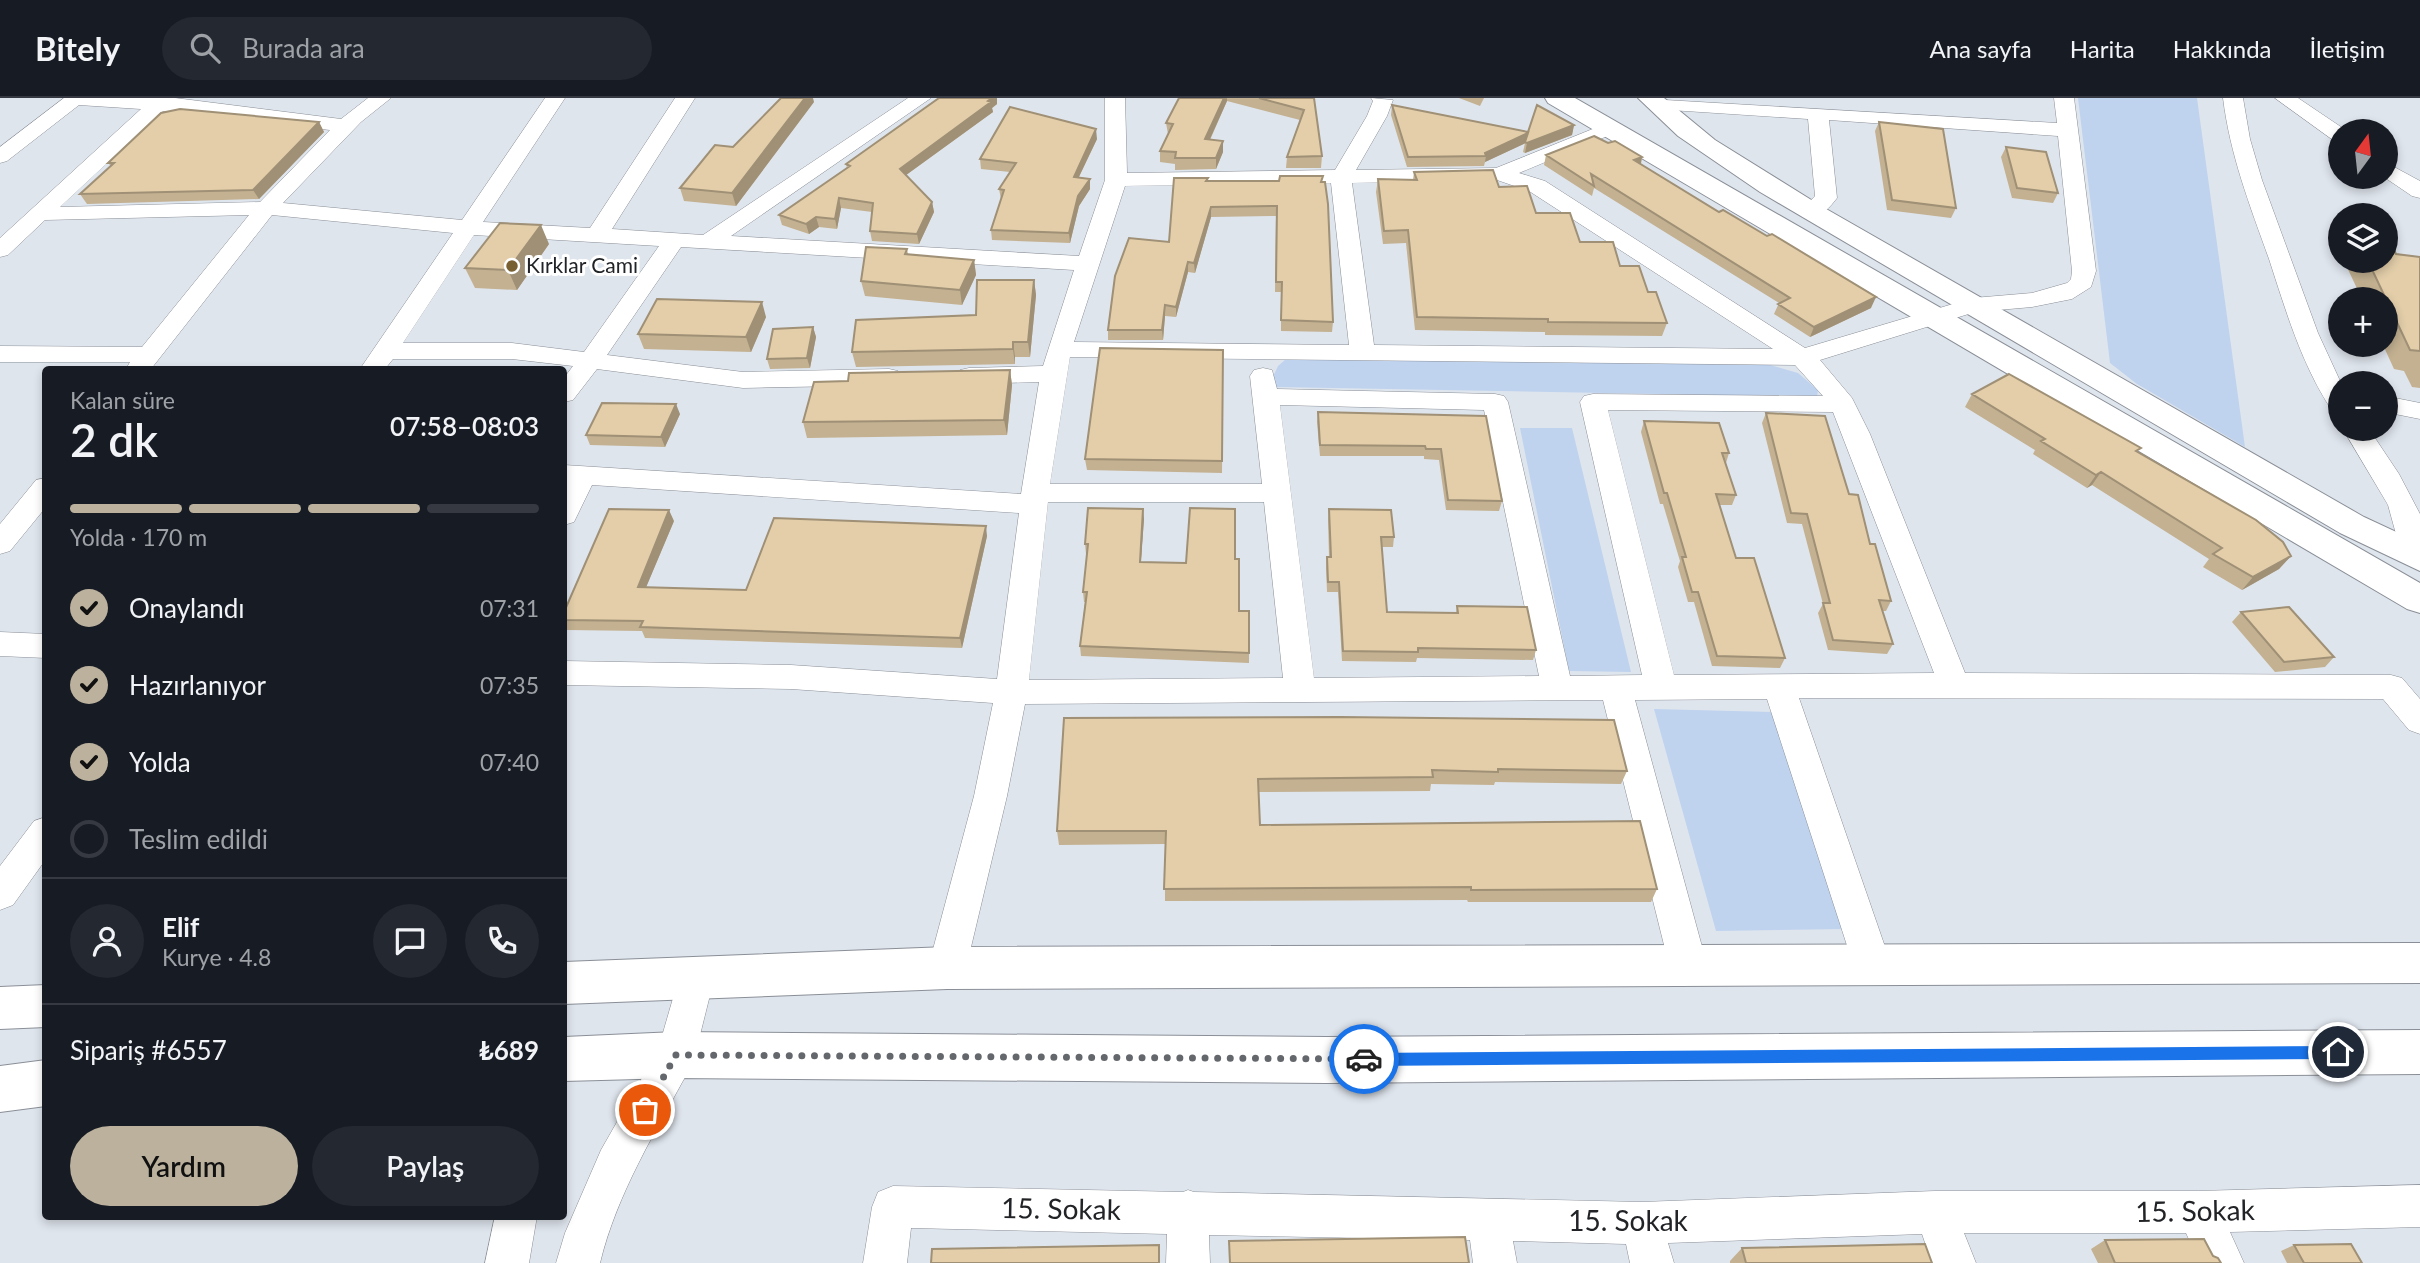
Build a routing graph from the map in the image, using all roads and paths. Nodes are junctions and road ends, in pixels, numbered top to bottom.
1 (381, 98) edge
2 (555, 98) edge
3 (685, 98) edge
4 (921, 98) edge
5 (1115, 98) edge
6 (1381, 98) edge
7 (1556, 98) edge
8 (2064, 98) edge
9 (2234, 98) edge
10 (2286, 98) edge
11 (162, 101) edge
12 (1652, 101) edge
13 (1818, 115) junction
14 (346, 126) junction
15 (1610, 128) junction
16 (2328, 128) edge
17 (2068, 130) junction
18 (0, 157) edge
19 (1499, 174) junction
20 (2398, 176) edge
21 (1341, 177) junction
22 (1116, 180) junction
23 (2420, 191) edge
24 (266, 208) junction
25 (1811, 212) junction
26 (38, 214) junction
27 (470, 228) junction
28 (598, 234) junction
29 (674, 241) junction
30 (706, 243) junction
31 (0, 250) edge
32 (1088, 264) junction
33 (1973, 305) junction
34 (1933, 315) junction
35 (1262, 350) junction
36 (1362, 352) junction
37 (0, 354) edge
38 (1802, 357) junction
39 (379, 360) edge
40 (591, 360) junction
41 (1056, 361) junction
42 (144, 362) edge
43 (945, 376) edge
44 (918, 377) edge
45 (2328, 379) edge
46 (567, 390) edge
47 (1264, 397) junction
48 (1843, 404) junction
49 (2398, 407) edge
50 (2420, 411) edge
51 (2364, 441) edge
52 (573, 475) edge
53 (42, 492) edge
54 (1276, 492) junction
55 (1034, 498) junction
56 (567, 502) edge
57 (0, 544) edge
58 (2418, 557) edge
59 (2420, 600) edge
60 (0, 644) edge
61 (42, 646) edge
62 (567, 673) edge
63 (1954, 685) junction
64 (1779, 686) junction
65 (1616, 687) junction
66 (1661, 687) junction
67 (1557, 688) junction
68 (1300, 690) junction
69 (1012, 692) junction
70 (2420, 721) edge
71 (42, 836) edge
72 (0, 894) edge
73 (2420, 963) edge
74 (1688, 965) junction
75 (1873, 967) junction
76 (947, 968) junction
77 (695, 979) junction
78 (567, 983) edge
79 (42, 1006) edge
80 (0, 1008) edge
81 (2420, 1052) edge
82 (676, 1055) junction
83 (567, 1059) edge
84 (42, 1084) edge
85 (0, 1089) edge
86 (2420, 1206) edge
87 (1188, 1211) junction
88 (1935, 1212) junction
89 (2198, 1212) junction
90 (515, 1220) edge
91 (1489, 1221) junction
92 (1642, 1223) junction
93 (506, 1263) edge
94 (578, 1263) edge
95 (885, 1263) edge
96 (1188, 1263) edge
97 (1495, 1263) edge
98 (1652, 1263) edge
99 (1954, 1263) edge
100 (2222, 1263) edge

1 - 14 street
2 - 27 street
3 - 28 street
4 - 30 street
5 - 22 street
6 - 21 street
7 - 15 main road
8 - 17 street
9 - 45 street
10 - 16 street
11 - 14 street
11 - 18 street
11 - 26 street
12 - 13 street
12 - 25 main road
13 - 17 street
13 - 25 street
14 - 24 street
15 - 19 street
15 - 34 main road
17 - 33 street
19 - 21 street
19 - 38 street
20 - 23 street
21 - 22 street
21 - 36 street
22 - 32 street
24 - 26 street
24 - 27 street
24 - 42 street
25 - 33 main road
26 - 31 street
27 - 28 street
27 - 39 street
28 - 29 street
29 - 30 street
29 - 40 street
30 - 32 street
32 - 41 street
33 - 34 street
33 - 58 main road
34 - 38 street
34 - 59 main road
35 - 36 street
35 - 41 street
35 - 47 street
36 - 38 street
37 - 42 street
38 - 48 street
39 - 40 street
40 - 44 street
40 - 46 street
41 - 43 street
41 - 55 street
47 - 54 street
47 - 67 street
48 - 63 street
48 - 66 street
49 - 50 street
51 - 58 street
52 - 55 street
52 - 56 street
53 - 57 street
54 - 55 street
54 - 68 street
55 - 69 street
60 - 61 street
62 - 69 street
63 - 64 street
63 - 70 street
64 - 66 street
64 - 75 street
65 - 66 street
65 - 67 street
65 - 74 street
67 - 68 street
68 - 69 street
69 - 76 street
71 - 72 street
73 - 75 main road
74 - 75 main road
74 - 76 main road
76 - 77 main road
77 - 78 main road
77 - 82 street
79 - 80 main road
81 - 82 main road
82 - 83 main road
82 - 94 street
84 - 85 main road
86 - 89 street, 15. Sokak
87 - 91 street, 15. Sokak
87 - 95 street, 15. Sokak
87 - 96 street
88 - 89 street, 15. Sokak
88 - 92 street, 15. Sokak
88 - 99 street
89 - 100 street
90 - 93 street
91 - 92 street, 15. Sokak
91 - 97 street
92 - 98 street

